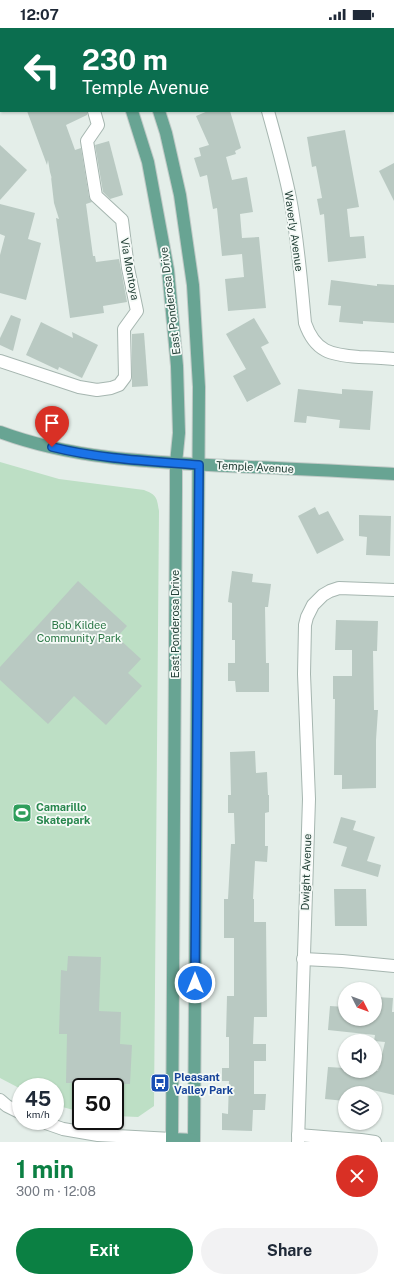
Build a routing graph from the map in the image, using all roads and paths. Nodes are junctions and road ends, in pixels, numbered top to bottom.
1 (94, 112) edge
2 (132, 112) edge
3 (159, 112) edge
4 (268, 112) edge
5 (394, 359) edge
6 (0, 361) edge
7 (0, 432) edge
8 (176, 463) junction
9 (199, 465) junction
10 (394, 474) edge
11 (394, 590) edge
12 (304, 959) junction
13 (394, 966) edge
14 (2, 1106) edge
15 (12, 1110) edge
16 (64, 1129) edge
17 (298, 1139) edge
18 (172, 1140) edge
19 (194, 1141) edge
20 (375, 1142) edge

1 - 6 street, Via Montoya
2 - 8 main road, East Ponderosa Drive
3 - 9 main road, East Ponderosa Drive
4 - 5 street, Waverly Avenue
7 - 8 main road, Temple Avenue
8 - 9 main road, Temple Avenue
8 - 18 main road, East Ponderosa Drive
9 - 10 main road, Temple Avenue
9 - 19 main road, East Ponderosa Drive
11 - 12 street, Dwight Avenue
12 - 13 street
12 - 17 street, Dwight Avenue
14 - 15 street
16 - 18 street
17 - 20 street
18 - 19 main road

